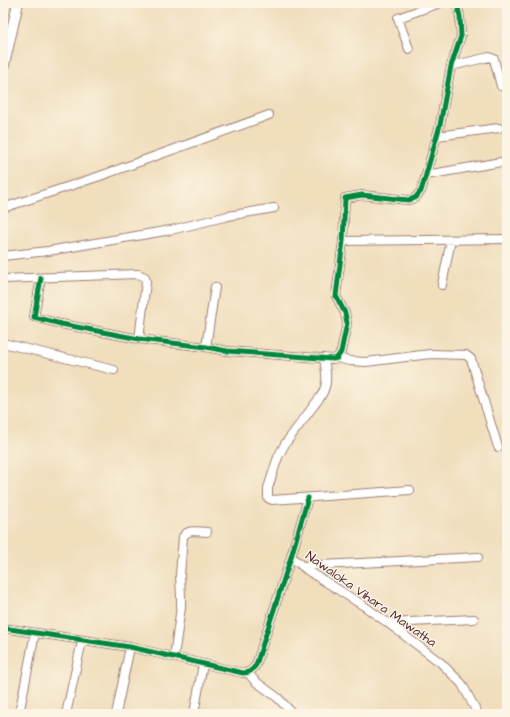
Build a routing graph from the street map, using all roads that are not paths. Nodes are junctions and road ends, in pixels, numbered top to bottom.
1 (18, 3) edge
2 (440, 3) edge
3 (456, 3) edge
4 (410, 49) dead end
5 (451, 66) junction
6 (3, 69) edge
7 (502, 86) dead end
8 (269, 115) dead end
9 (499, 128) dead end
10 (437, 136) junction
11 (507, 160) edge
12 (426, 175) junction
13 (3, 208) edge
14 (274, 208) dead end
15 (507, 239) edge
16 (451, 240) junction
17 (343, 241) junction
18 (3, 256) edge
19 (41, 278) junction
20 (3, 279) edge
21 (442, 285) dead end
22 (215, 287) dead end
23 (139, 339) junction
24 (3, 343) edge
25 (206, 347) junction
26 (324, 358) junction
27 (337, 358) junction
28 (114, 370) dead end
29 (498, 447) dead end
30 (410, 490) dead end
31 (308, 498) junction
32 (207, 532) dead end
33 (291, 557) junction
34 (478, 557) dead end
35 (302, 566) junction
36 (474, 619) dead end
37 (388, 623) junction
38 (3, 628) edge
39 (35, 633) junction
40 (82, 640) junction
41 (130, 647) junction
42 (174, 657) junction
43 (203, 664) junction
44 (248, 673) junction
45 (19, 714) edge
46 (66, 714) edge
47 (116, 714) edge
48 (194, 714) edge
49 (294, 714) edge
50 (478, 714) edge

1 - 6 street
2 - 4 street
3 - 5 street
5 - 7 street
5 - 10 street
8 - 13 street
9 - 10 street
10 - 12 street
11 - 12 street
12 - 17 street
14 - 18 street
15 - 16 street
16 - 17 street
16 - 21 street
17 - 27 street
19 - 20 street
19 - 23 street
19 - 23 street
22 - 25 street
23 - 25 street
24 - 28 street
25 - 26 street
26 - 27 street
26 - 31 street
27 - 29 street
30 - 31 street
31 - 33 street, Nawaloka Vihara Mawatha
32 - 42 street
33 - 35 street, Nawaloka Vihara Mawatha
33 - 44 street
34 - 35 street
35 - 37 street, Nawaloka Vihara Mawatha
36 - 37 street
37 - 50 street, Nawaloka Vihara Mawatha
38 - 39 street
39 - 40 street
39 - 45 street
40 - 41 street
40 - 46 street
41 - 42 street
41 - 47 street
42 - 43 street
43 - 44 street
43 - 48 street
44 - 49 street

